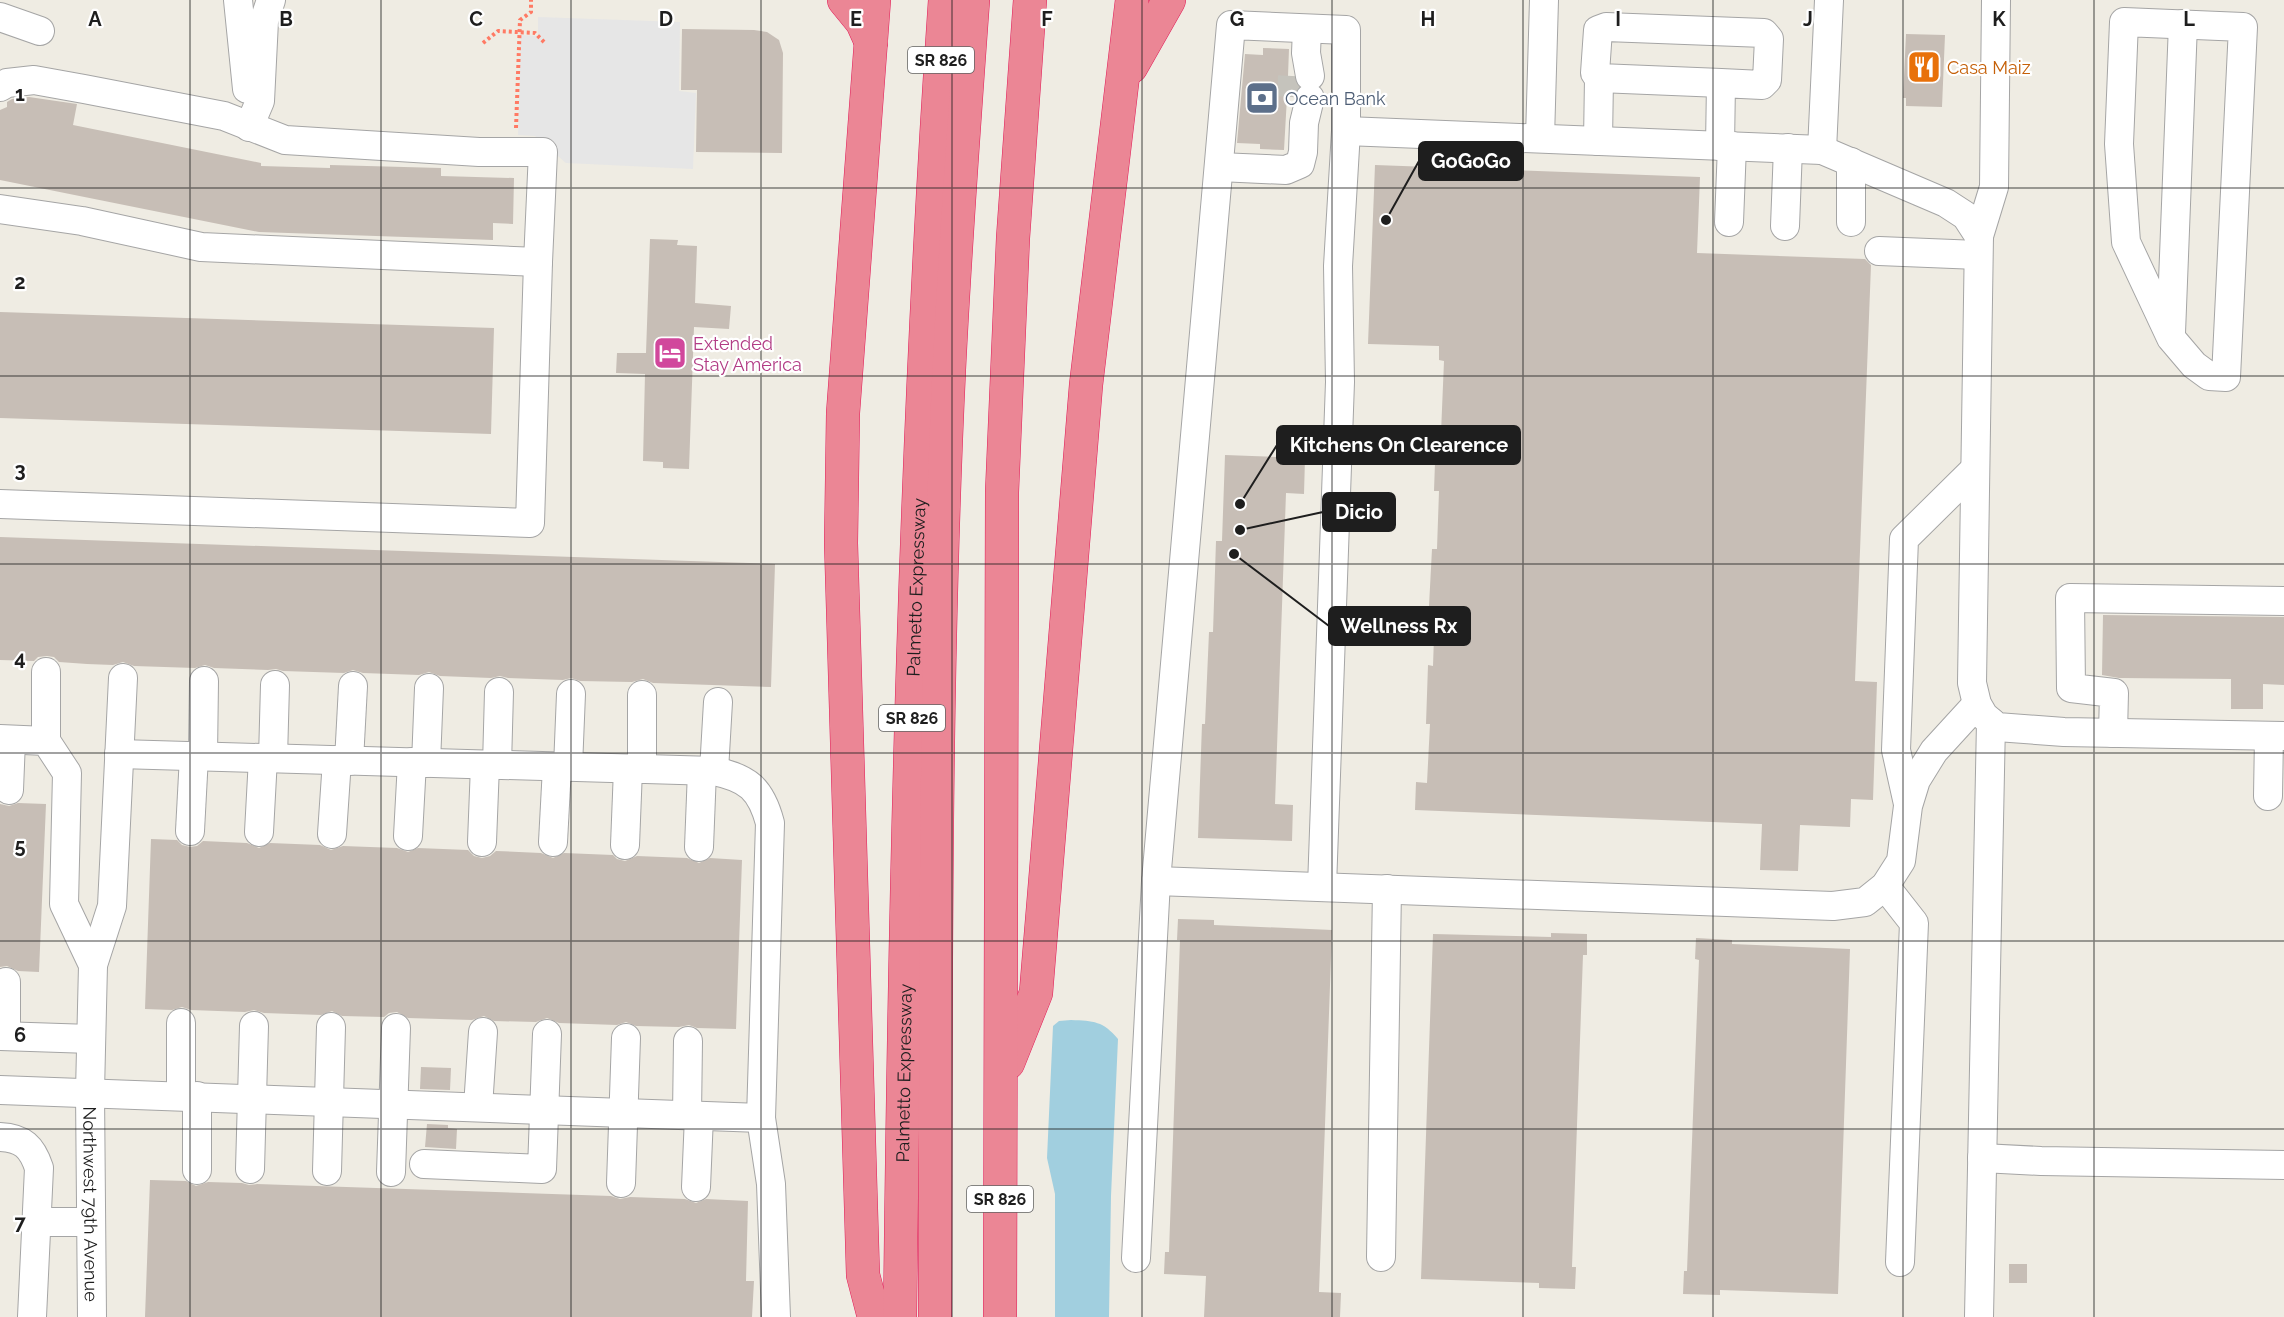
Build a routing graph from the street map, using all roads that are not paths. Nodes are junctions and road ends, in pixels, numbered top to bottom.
1 (238, 0) edge
2 (271, 0) edge
3 (844, 0) edge
4 (874, 0) edge
5 (1030, 0) edge
6 (1132, 0) edge
7 (1169, 0) edge
8 (1544, 0) edge
9 (1829, 0) edge
10 (1996, 0) edge
11 (976, 1) edge
12 (2151, 11) edge
13 (0, 17) edge
14 (2183, 24) junction
15 (40, 31) dead end
16 (871, 42) junction
17 (1599, 78) junction
18 (1123, 81) junction
19 (1306, 82) junction
20 (1721, 83) junction
21 (0, 87) edge
22 (249, 127) junction
23 (1346, 131) junction
24 (1540, 138) junction
25 (1598, 141) junction
26 (1726, 146) junction
27 (1788, 148) junction
28 (1822, 150) junction
29 (1851, 162) junction
30 (1219, 167) junction
31 (0, 209) edge
32 (1730, 222) dead end
33 (1851, 222) dead end
34 (1785, 226) dead end
35 (1978, 246) junction
36 (1879, 251) dead end
37 (537, 262) junction
38 (2171, 338) junction
39 (1975, 469) junction
40 (0, 504) edge
41 (2284, 601) edge
42 (46, 672) dead end
43 (123, 678) dead end
44 (204, 681) dead end
45 (275, 685) dead end
46 (353, 686) dead end
47 (429, 688) dead end
48 (499, 692) dead end
49 (571, 694) dead end
50 (642, 695) dead end
51 (718, 702) dead end
52 (1984, 713) junction
53 (2113, 733) junction
54 (2276, 736) edge
55 (5, 739) edge
56 (46, 741) junction
57 (119, 754) junction
58 (199, 756) junction
59 (268, 758) junction
60 (343, 760) junction
61 (419, 763) junction
62 (490, 765) junction
63 (562, 767) junction
64 (635, 769) junction
65 (708, 771) junction
66 (9, 789) dead end
67 (2268, 796) dead end
68 (1908, 806) junction
69 (190, 831) dead end
70 (259, 832) dead end
71 (332, 834) dead end
72 (408, 836) dead end
73 (482, 842) dead end
74 (553, 842) dead end
75 (626, 845) dead end
76 (699, 847) dead end
77 (1156, 881) junction
78 (1885, 885) junction
79 (1322, 887) junction
80 (1387, 889) junction
81 (93, 964) junction
82 (6, 982) dead end
83 (181, 1023) dead end
84 (254, 1026) dead end
85 (331, 1027) dead end
86 (396, 1028) dead end
87 (483, 1032) dead end
88 (547, 1034) dead end
89 (3, 1036) edge
90 (626, 1038) dead end
91 (91, 1039) junction
92 (688, 1041) dead end
93 (1001, 1082) junction
94 (0, 1090) edge
95 (90, 1092) junction
96 (189, 1096) junction
97 (253, 1098) junction
98 (328, 1101) junction
99 (394, 1104) junction
100 (478, 1107) junction
101 (544, 1110) junction
102 (624, 1113) junction
103 (693, 1115) junction
104 (761, 1118) junction
105 (0, 1137) edge
106 (1983, 1158) junction
107 (424, 1164) dead end
108 (2284, 1165) edge
109 (250, 1168) dead end
110 (197, 1170) dead end
111 (327, 1171) dead end
112 (391, 1172) dead end
113 (621, 1184) dead end
114 (696, 1187) dead end
115 (36, 1222) junction
116 (91, 1222) junction
117 (1381, 1257) dead end
118 (1136, 1258) dead end
119 (1900, 1262) dead end
120 (32, 1317) edge
121 (92, 1317) edge
122 (776, 1317) edge
123 (874, 1317) edge
124 (900, 1317) edge
125 (935, 1317) edge
126 (956, 1317) edge
127 (1000, 1317) edge
128 (1979, 1317) edge

1 - 22 street
2 - 22 street
3 - 16 highway
4 - 16 highway
5 - 93 highway, SR 826
6 - 18 highway
7 - 18 highway
8 - 24 street
9 - 28 street
10 - 35 street
11 - 124 highway, Palmetto Expressway / SR 826
11 - 125 highway
11 - 126 highway
12 - 14 street
12 - 38 street
13 - 15 street
14 - 38 street
14 - 38 street
16 - 123 highway
17 - 20 street
17 - 20 street
17 - 25 street
18 - 93 highway
19 - 23 street
19 - 30 street
19 - 30 street
20 - 26 street
21 - 22 street
22 - 37 street
23 - 24 street
23 - 79 street
24 - 25 street
25 - 26 street
26 - 27 street
26 - 32 street
27 - 28 street
27 - 34 street
28 - 29 street
29 - 33 street
29 - 35 street
30 - 77 street
31 - 37 street
35 - 36 street
35 - 39 street
37 - 40 street
39 - 52 street
39 - 68 street
41 - 53 street
42 - 56 street
43 - 57 street
44 - 58 street
45 - 59 street
46 - 60 street
47 - 61 street
48 - 62 street
49 - 63 street
50 - 64 street
51 - 65 street
52 - 53 street
52 - 68 street
52 - 106 street
53 - 54 street
54 - 67 street
55 - 56 street
55 - 66 street
56 - 81 street
57 - 58 street
57 - 81 street
58 - 59 street
58 - 69 street
59 - 60 street
59 - 70 street
60 - 61 street
60 - 71 street
61 - 62 street
61 - 72 street
62 - 63 street
62 - 73 street
63 - 64 street
63 - 74 street
64 - 65 street
64 - 75 street
65 - 76 street
65 - 104 street
68 - 78 street
77 - 79 street
77 - 118 street
78 - 80 street
78 - 119 street
79 - 80 street
80 - 117 street
81 - 91 street, Northwest 79th Avenue
82 - 89 street
83 - 96 street
84 - 97 street
85 - 98 street
86 - 99 street
87 - 100 street
88 - 101 street
89 - 91 street
90 - 102 street
91 - 95 street, Northwest 79th Avenue
92 - 103 street
93 - 127 highway, SR 826
94 - 95 street
95 - 96 street
95 - 116 street, Northwest 79th Avenue
96 - 97 street
96 - 110 street
97 - 98 street
97 - 109 street
98 - 99 street
98 - 111 street
99 - 100 street
99 - 112 street
100 - 101 street
101 - 102 street
101 - 107 street
102 - 103 street
102 - 113 street
103 - 104 street
103 - 114 street
104 - 122 street
105 - 115 street
106 - 108 street
106 - 128 street
115 - 116 street
115 - 120 street
116 - 121 street, Northwest 79th Avenue

